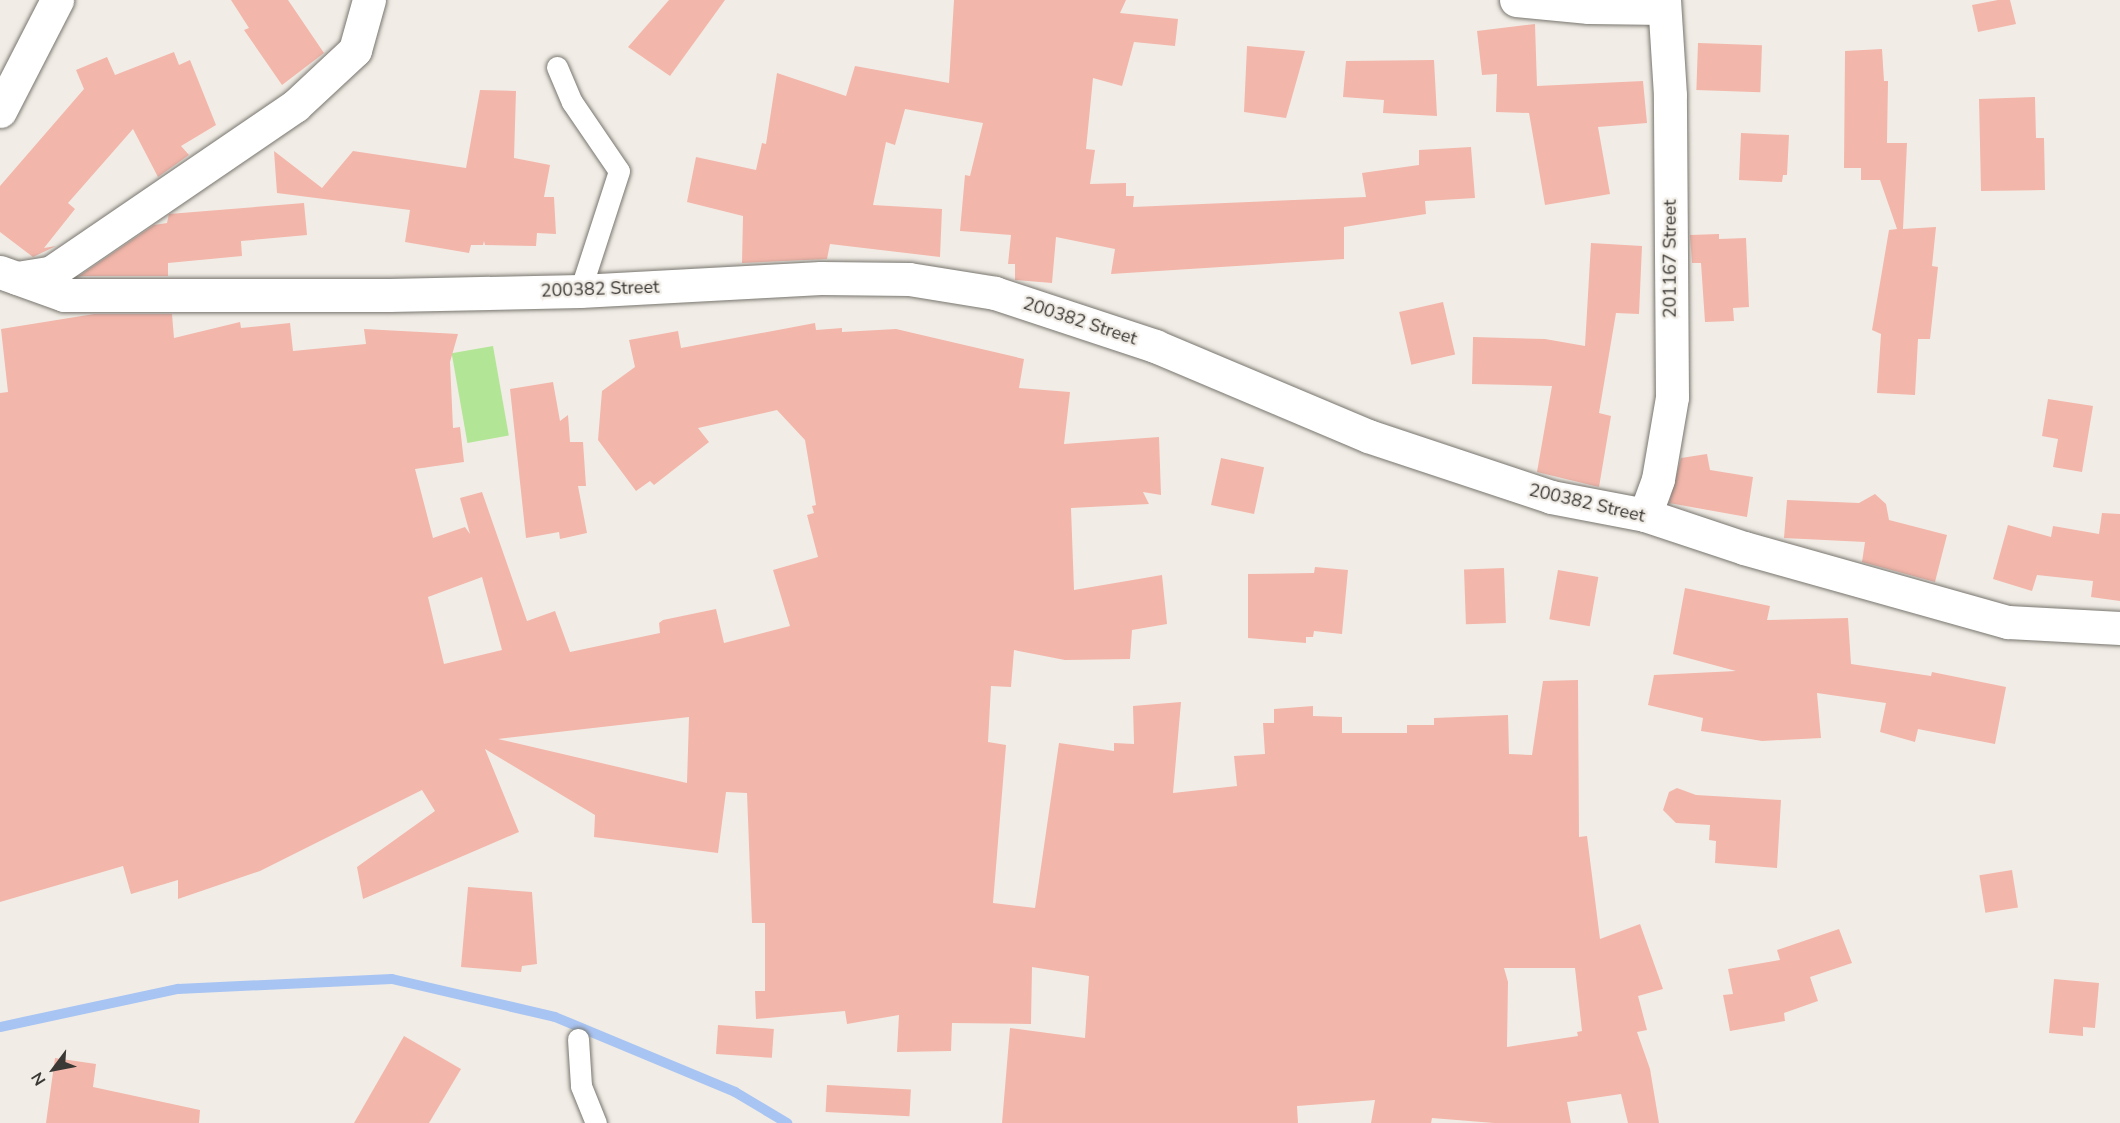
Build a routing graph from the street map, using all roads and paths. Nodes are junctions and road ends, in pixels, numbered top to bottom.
1 (57, 0) edge
2 (369, 0) edge
3 (1516, 0) edge
4 (1664, 4) edge
5 (557, 67) dead end
6 (0, 111) edge
7 (9, 275) edge
8 (580, 291) junction
9 (1645, 515) junction
10 (2120, 628) edge
11 (578, 1039) dead end
12 (596, 1123) edge

1 - 6 street
2 - 7 street
3 - 4 street
4 - 9 street, 201167 Street
5 - 8 lane
7 - 8 street, 200382 Street
8 - 9 street, 200382 Street
9 - 10 street, 200382 Street
11 - 12 lane

